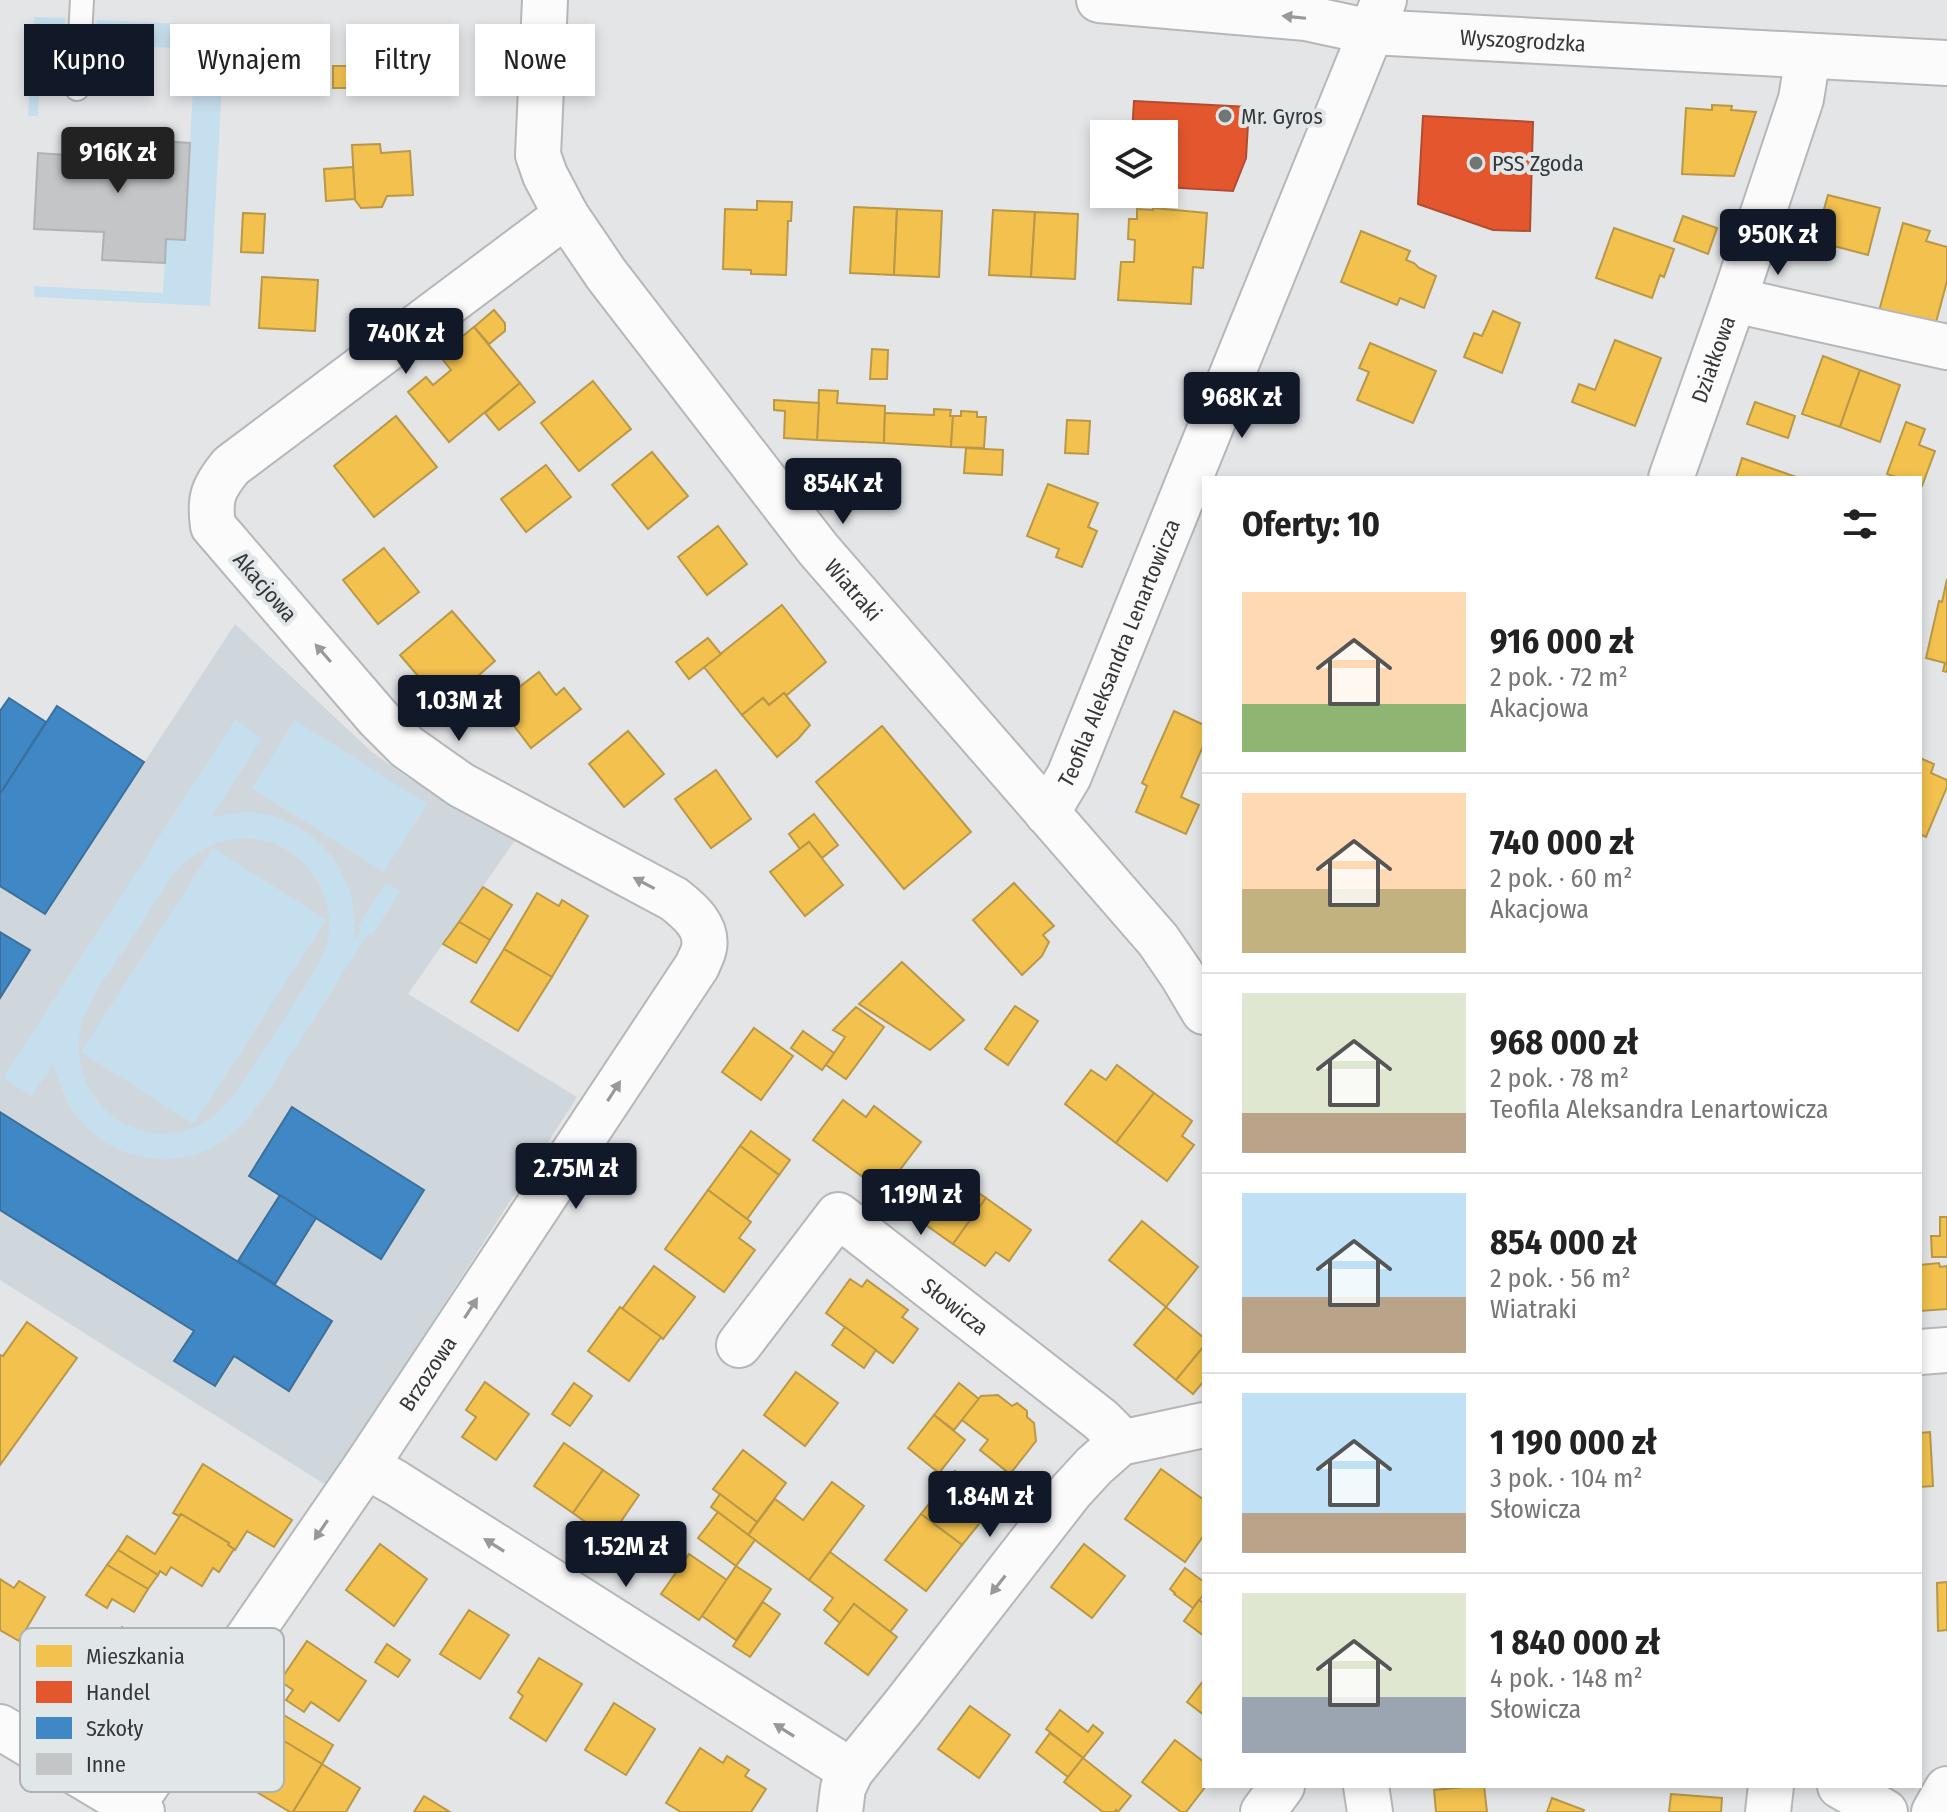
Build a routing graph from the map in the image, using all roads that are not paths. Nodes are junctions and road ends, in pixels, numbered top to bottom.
1 (82, 0) edge
2 (545, 0) edge
3 (1088, 5) edge
4 (1377, 16) edge
5 (81, 24) edge
6 (1808, 56) junction
7 (1947, 63) edge
8 (566, 215) junction
9 (1734, 300) junction
10 (1947, 347) edge
11 (1672, 476) edge
12 (1047, 813) junction
13 (703, 931) joint
14 (1202, 1009) edge
15 (739, 1345) dead end
16 (1947, 1350) edge
17 (1922, 1352) edge
18 (1202, 1425) edge
19 (1120, 1443) junction
20 (366, 1466) junction
21 (258, 1628) edge
22 (0, 1727) edge
23 (20, 1739) edge
24 (851, 1771) junction
25 (1281, 1788) edge
26 (1366, 1788) edge
27 (1771, 1788) edge
28 (1843, 1788) edge
29 (1947, 1789) edge
30 (109, 1792) edge
31 (148, 1792) edge
32 (137, 1809) edge
33 (840, 1812) edge
34 (1263, 1812) edge
35 (1370, 1812) edge
36 (1768, 1812) edge
37 (1885, 1812) edge
38 (1934, 1812) edge

1 - 5 lane
2 - 8 street, Wiatraki
4 -> 3 street, Wyszogrodzka
4 - 6 street, Wyszogrodzka
4 - 12 street, Teofila Aleksandra Lenartowicza
6 - 7 street, Wyszogrodzka
6 - 9 street, Działkowa
8 - 12 street, Wiatraki
13 -> 8 street, Akacjowa
9 - 10 street
9 - 11 street, Działkowa
12 - 14 street, Wiatraki
20 -> 13 street, Brzozowa
15 - 19 street, Słowicza
16 - 17 street
18 - 19 street
19 -> 24 street
20 -> 21 street, Brzozowa
24 -> 20 street
22 - 23 street
24 - 33 street
25 - 34 street
26 - 35 street
27 - 36 street
28 - 37 street
29 - 38 street
30 - 32 street
31 -> 32 street, Brzozowa

